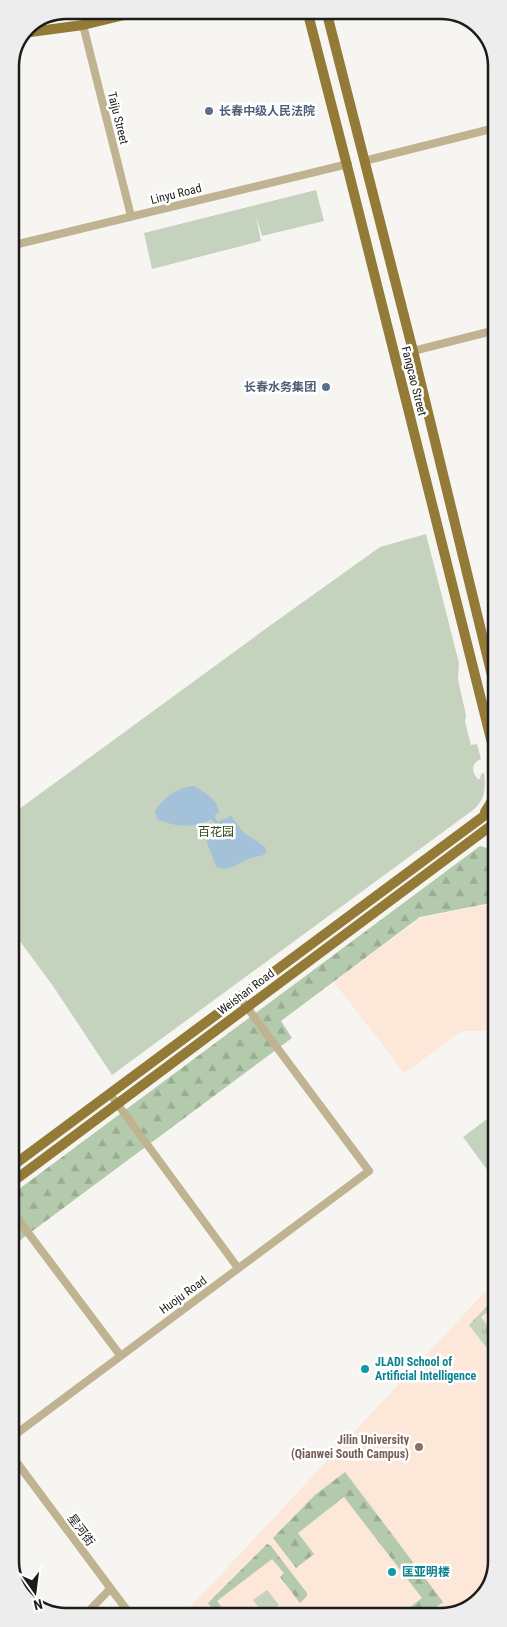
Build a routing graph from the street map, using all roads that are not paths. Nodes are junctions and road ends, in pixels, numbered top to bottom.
1 (108, 19) edge
2 (309, 19) edge
3 (328, 19) edge
4 (83, 25) junction
5 (34, 32) edge
6 (488, 130) edge
7 (364, 161) junction
8 (348, 164) junction
9 (131, 216) junction
10 (19, 244) edge
11 (488, 332) edge
12 (413, 351) junction
13 (487, 656) junction
14 (488, 660) edge
15 (471, 661) junction
16 (488, 728) edge
17 (488, 807) edge
18 (488, 813) edge
19 (481, 818) junction
20 (488, 828) edge
21 (240, 998) junction
22 (247, 1007) junction
23 (110, 1094) junction
24 (117, 1104) junction
25 (19, 1161) edge
26 (19, 1177) edge
27 (19, 1221) edge
28 (238, 1268) junction
29 (120, 1355) junction
30 (19, 1432) edge
31 (19, 1466) edge
32 (110, 1589) junction
33 (92, 1608) edge
34 (125, 1608) edge

1 - 4 main road
2 - 8 main road, Fangcao Street
3 - 7 main road, Fangcao Street
4 - 5 main road
4 - 9 street, Taiju Street
6 - 7 street
7 - 12 main road, Fangcao Street
8 - 9 street, Linyu Road
8 - 15 main road, Fangcao Street
9 - 10 street, Linyu Road
11 - 12 street
12 - 13 main road, Fangcao Street
13 - 14 main road, Fangcao Street
13 - 15 main road
15 - 16 main road, Fangcao Street
17 - 19 main road
18 - 19 main road, Weishan Road
19 - 21 main road, Weishan Road
20 - 22 main road, Weishan Road
21 - 22 street
21 - 23 main road, Weishan Road
22 - 24 main road, Weishan Road
22 - 28 street, Huoju Road
23 - 24 street
23 - 25 main road, Weishan Road
24 - 26 main road, Weishan Road
24 - 28 street
27 - 29 street
28 - 29 street, Huoju Road
29 - 30 street, Huoju Road
31 - 32 street, 星河街
32 - 33 street
32 - 34 street, 星河街

